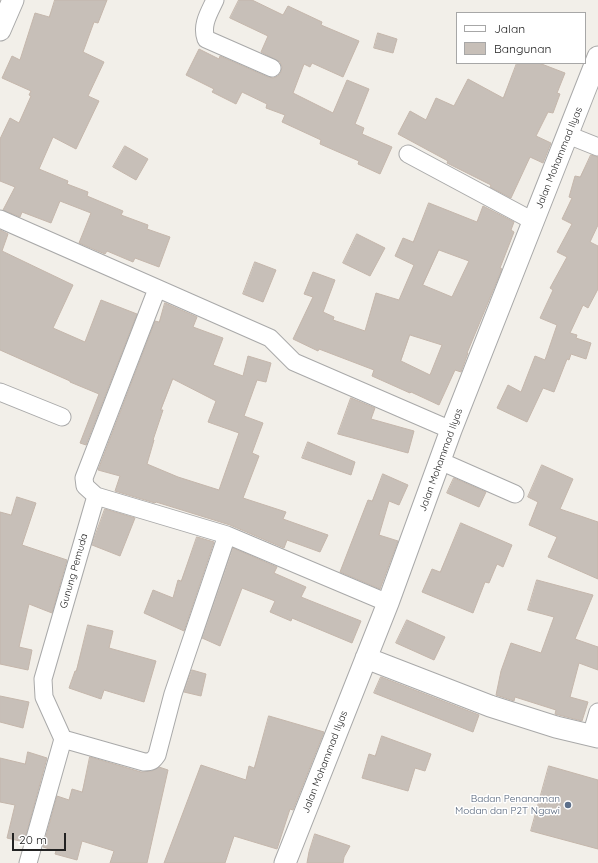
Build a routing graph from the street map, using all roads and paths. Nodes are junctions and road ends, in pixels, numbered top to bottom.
1 (13, 0) edge
2 (215, 0) edge
3 (0, 30) edge
4 (598, 57) edge
5 (272, 68) dead end
6 (568, 135) junction
7 (598, 148) edge
8 (408, 154) dead end
9 (0, 219) edge
10 (533, 221) junction
11 (156, 289) junction
12 (0, 392) edge
13 (62, 417) dead end
14 (451, 430) junction
15 (440, 461) junction
16 (515, 494) dead end
17 (96, 496) junction
18 (227, 535) junction
19 (388, 603) junction
20 (366, 658) junction
21 (598, 712) edge
22 (595, 737) edge
23 (63, 739) junction
24 (28, 863) edge
25 (285, 863) edge

1 - 3 street
2 - 5 street
4 - 6 street, Jalan Mohammad Ilyas
6 - 7 street
6 - 10 street, Jalan Mohammad Ilyas
8 - 10 street
9 - 11 street
10 - 14 street, Jalan Mohammad Ilyas
11 - 14 street
11 - 17 street
12 - 13 street
14 - 15 street, Jalan Mohammad Ilyas
15 - 16 street
15 - 19 street, Jalan Mohammad Ilyas
17 - 18 street
17 - 23 street, Gunung Pemuda
18 - 19 street
18 - 23 street
19 - 20 street, Jalan Mohammad Ilyas
20 - 22 street
20 - 25 street, Jalan Mohammad Ilyas
21 - 22 street
23 - 24 street

